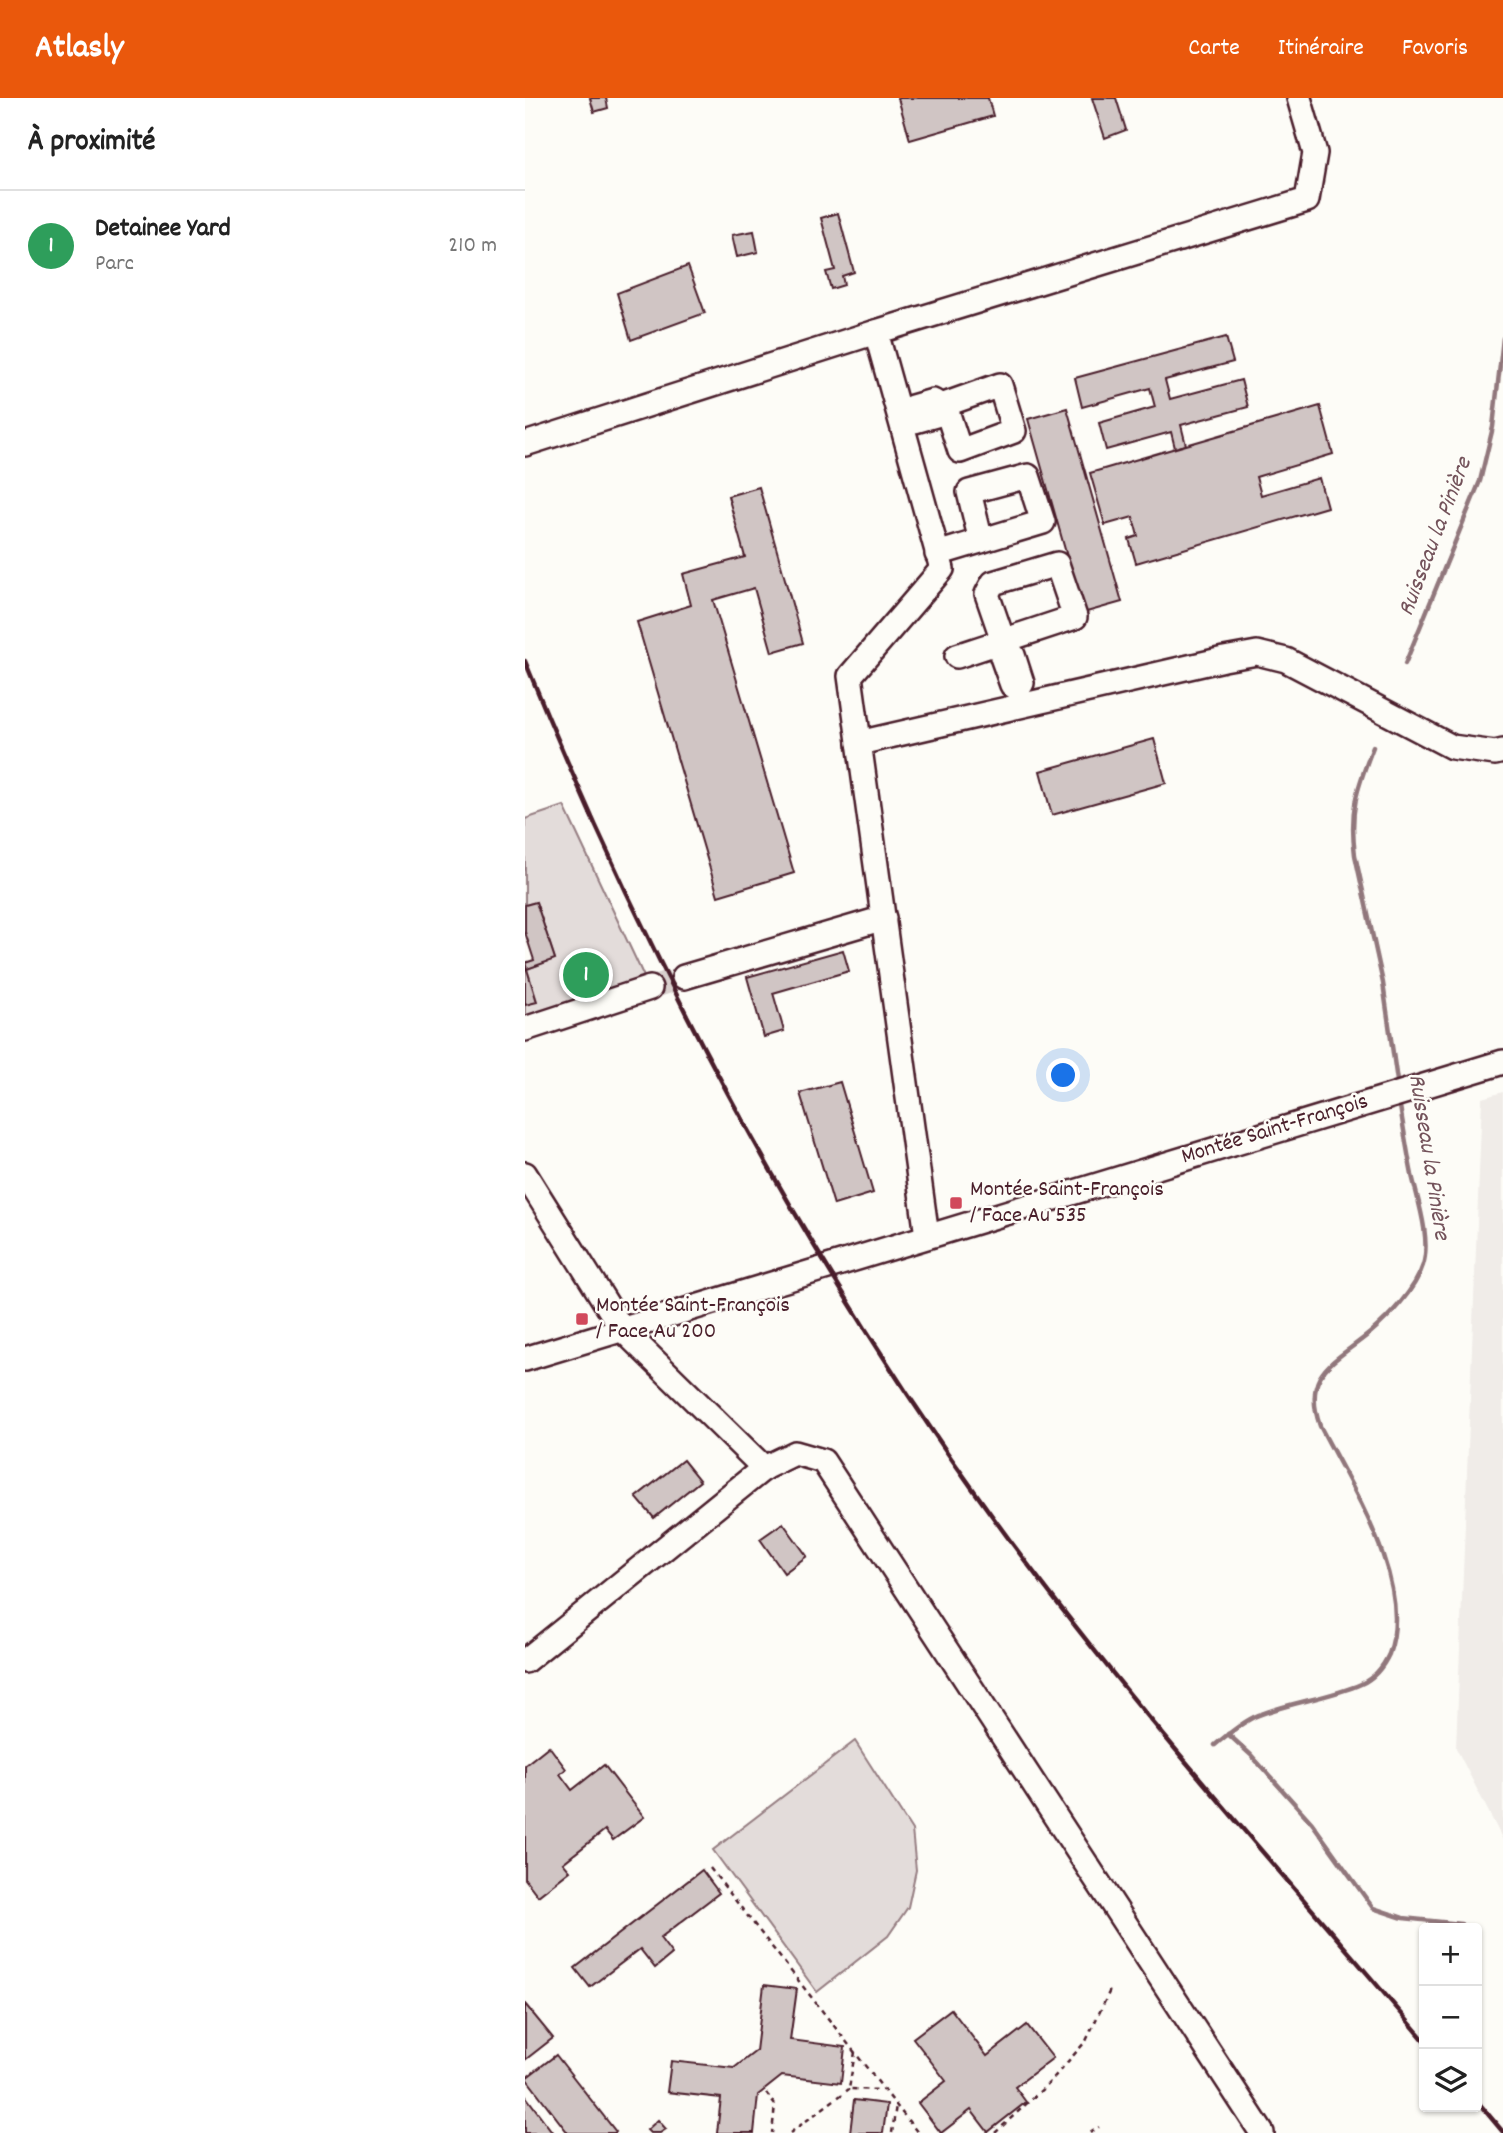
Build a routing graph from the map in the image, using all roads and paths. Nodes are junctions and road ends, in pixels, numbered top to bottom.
1 (1299, 98) edge
2 (876, 332) junction
3 (943, 405) dead end
4 (904, 418) junction
5 (525, 444) edge
6 (981, 541) dead end
7 (937, 554) junction
8 (957, 656) dead end
9 (1020, 697) junction
10 (859, 743) junction
11 (1503, 751) edge
12 (884, 918) junction
13 (684, 977) tunnel mouth
14 (650, 988) tunnel mouth
15 (525, 1029) edge
16 (1503, 1062) edge
17 (525, 1174) edge
18 (927, 1236) junction
19 (622, 1329) junction
20 (525, 1359) edge
21 (764, 1468) junction
22 (525, 1661) edge
23 (710, 1868) dead end
24 (1111, 1988) dead end
25 (855, 2052) junction
26 (849, 2089) junction
27 (885, 2090) junction
28 (766, 2093) dead end
29 (896, 2104) junction
30 (1099, 2127) dead end
31 (772, 2133) edge
32 (790, 2133) edge
33 (892, 2133) edge
34 (918, 2133) edge
35 (995, 2133) edge
36 (1090, 2133) edge
37 (1262, 2133) edge

1 - 2 street
2 - 4 street
2 - 5 street
3 - 4 street
4 - 7 street
6 - 7 street
7 - 10 street
8 - 9 street
9 - 10 street
9 - 11 street
10 - 12 street
12 - 13 street
12 - 18 street
14 - 15 street
16 - 18 street, Montée Saint-François
17 - 19 street
18 - 19 street, Montée Saint-François
19 - 20 street, Montée Saint-François
19 - 21 street
21 - 22 street
21 - 37 street
23 - 25 path
24 - 35 path
25 - 26 path
25 - 27 path
26 - 27 path
26 - 32 path
27 - 29 path
28 - 31 path
29 - 33 path
29 - 34 path
30 - 36 path

